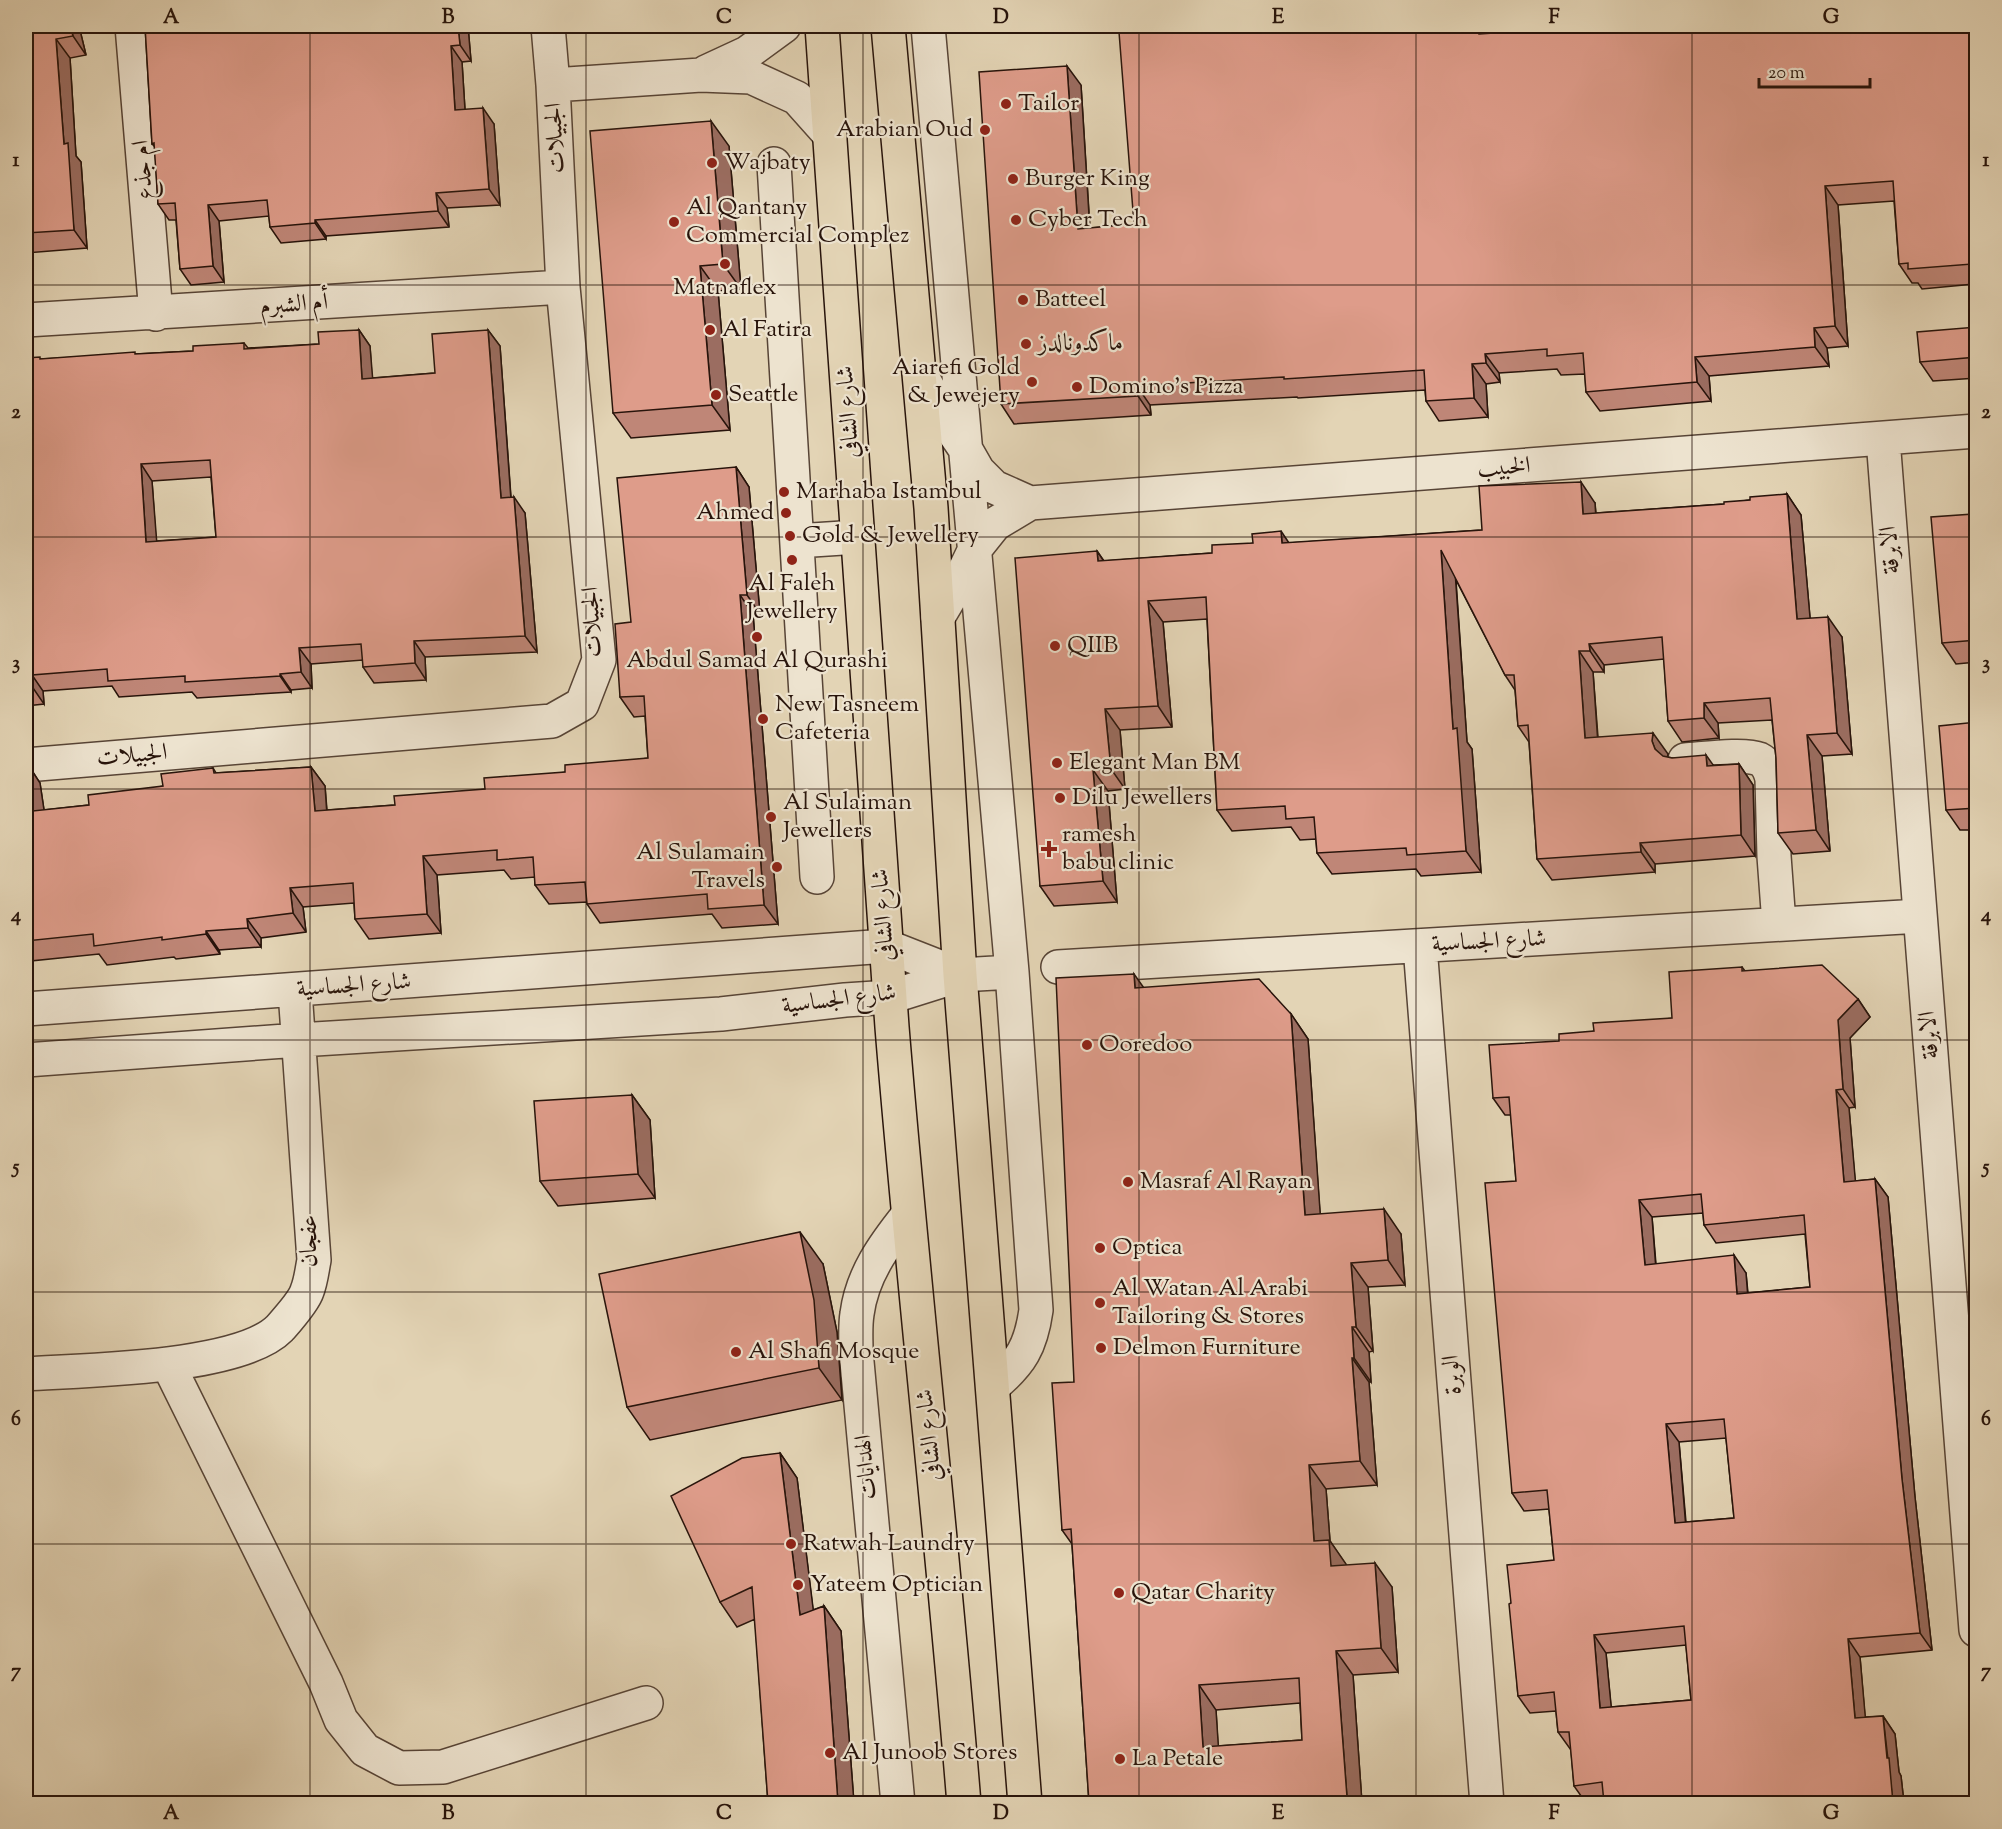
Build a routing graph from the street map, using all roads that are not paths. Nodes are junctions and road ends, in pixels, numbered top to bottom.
1 (132, 26) edge
2 (548, 26) edge
3 (784, 26) edge
4 (822, 26) edge
5 (888, 26) edge
6 (932, 29) edge
7 (701, 75) junction
8 (554, 85) junction
9 (895, 99) junction
10 (830, 135) junction
11 (774, 164) dead end
12 (563, 287) junction
13 (156, 314) junction
14 (26, 320) edge
15 (919, 371) junction
16 (1977, 431) edge
17 (1882, 440) junction
18 (966, 450) junction
19 (1030, 503) junction
20 (858, 537) junction
21 (797, 541) junction
22 (975, 549) junction
23 (938, 618) junction
24 (1685, 760) edge
25 (26, 765) edge
26 (816, 877) dead end
27 (1920, 916) junction
28 (1779, 924) junction
29 (886, 946) junction
30 (1420, 946) junction
31 (1058, 967) dead end
32 (1012, 972) junction
33 (960, 975) junction
34 (296, 991) junction
35 (890, 997) junction
36 (26, 1010) edge
37 (299, 1040) junction
38 (26, 1060) edge
39 (908, 1215) junction
40 (168, 1364) junction
41 (26, 1374) edge
42 (993, 1386) junction
43 (1977, 1630) edge
44 (646, 1703) dead end
45 (898, 1803) edge
46 (964, 1803) edge
47 (1025, 1803) edge
48 (1487, 1803) edge

1 - 13 street, ام جذع
2 - 8 street, الجبيلات
3 - 7 street, الجبيلات
4 - 10 main road, شارع الشافي
5 - 9 main road
6 - 9 street
6 - 18 street
7 - 8 street, الجبيلات
7 - 10 street, الجبيلات
8 - 12 street, الجبيلات
9 - 15 main road
10 - 20 main road, شارع الشافي
11 - 21 street
12 - 13 street, أم الشبرم
12 - 25 street, الجبيلات
13 - 14 street, أم الشبرم
15 - 18 street
15 - 23 main road
16 - 17 street, الخبيب
17 - 19 street, الخبيب
17 - 27 street, الابرقة
18 - 19 street
18 - 22 street
19 - 22 street
20 - 21 street
20 - 29 main road, شارع الشافي
21 - 26 street
22 - 23 street
22 - 32 street
23 - 33 main road
24 - 28 street
27 - 28 street, شارع الجساسية
27 - 43 street, الابرقة
28 - 30 street, شارع الجساسية
29 - 33 street, شارع الجساسية
29 - 34 street, شارع الجساسية
29 - 35 main road, شارع الشافي
30 - 31 street, شارع الجساسية
30 - 48 street, الوبرة
32 - 33 street
32 - 42 street
33 - 35 street, شارع الجساسية
33 - 42 main road
34 - 36 street, شارع الجساسية
34 - 37 street, عفجان
35 - 37 street, شارع الجساسية
35 - 39 main road, شارع الشافي
37 - 38 street, شارع الجساسية
37 - 40 street, عفجان
39 - 45 street, الهدايات
39 - 46 main road, شارع الشافي
40 - 41 street, عفجان
40 - 44 street
42 - 47 main road

